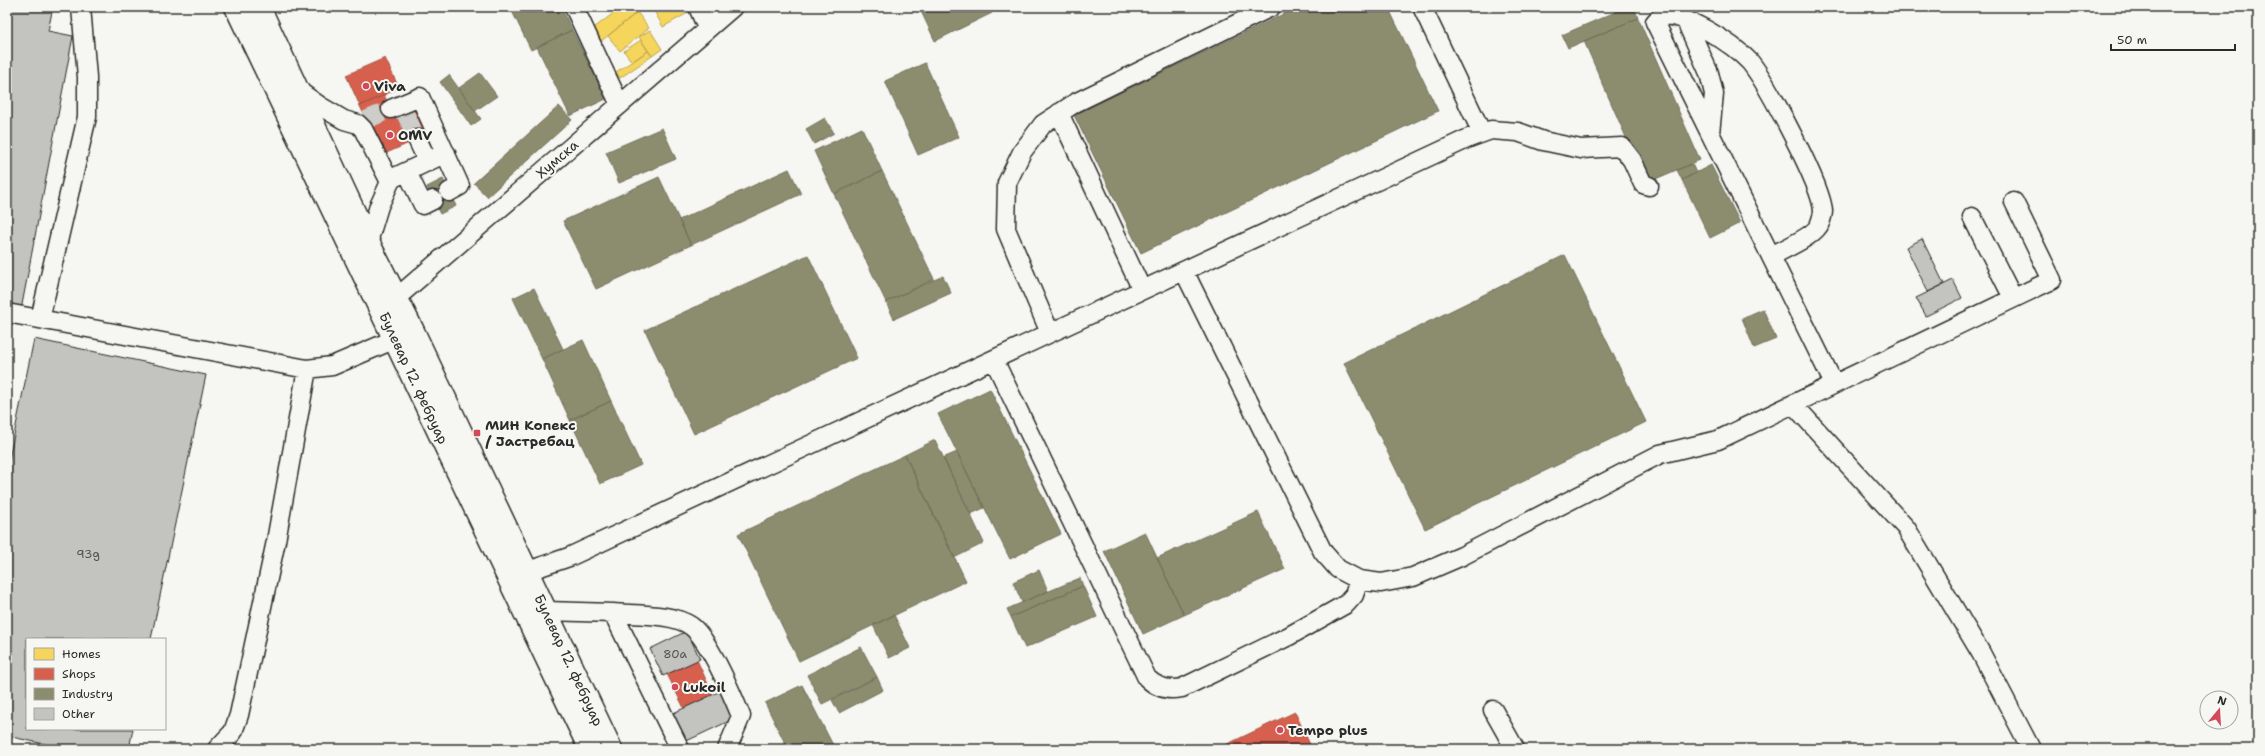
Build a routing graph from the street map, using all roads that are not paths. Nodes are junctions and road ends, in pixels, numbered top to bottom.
1 (81, 7) edge
2 (236, 7) edge
3 (259, 7) edge
4 (574, 7) edge
5 (698, 7) edge
6 (733, 7) edge
7 (1271, 7) edge
8 (1422, 7) edge
9 (1686, 21) junction
10 (708, 28) junction
11 (299, 91) junction
12 (620, 104) junction
13 (400, 110) tunnel mouth
14 (1060, 113) junction
15 (1482, 133) junction
16 (1710, 133) junction
17 (417, 139) tunnel mouth
18 (446, 153) junction
19 (428, 162) junction
20 (407, 172) junction
21 (390, 182) junction
22 (1649, 186) dead end
23 (449, 192) dead end
24 (433, 200) dead end
25 (2014, 202) dead end
26 (1972, 217) dead end
27 (368, 242) junction
28 (1771, 256) junction
29 (1184, 271) junction
30 (1142, 290) junction
31 (2013, 298) junction
32 (389, 304) junction
33 (7, 313) edge
34 (40, 319) junction
35 (1050, 333) junction
36 (404, 336) junction
37 (994, 360) junction
38 (307, 370) junction
39 (1834, 384) junction
40 (1793, 404) junction
41 (528, 571) junction
42 (1359, 580) junction
43 (546, 611) junction
44 (613, 614) junction
45 (1493, 710) dead end
46 (217, 749) edge
47 (590, 749) edge
48 (611, 749) edge
49 (680, 749) edge
50 (727, 749) edge
51 (1515, 749) edge
52 (2030, 749) edge

1 - 34 street
2 - 32 main road, Булевар 12. фебруар
3 - 11 main road, Булевар 12. фебруар
4 - 12 street
5 - 10 street
6 - 10 street, Хумска
7 - 14 street
8 - 15 street
9 - 16 street
9 - 16 street
9 - 28 street
10 - 12 street, Хумска
11 - 21 street
11 - 27 main road, Булевар 12. фебруар
12 - 32 street, Хумска
13 - 18 street
14 - 30 street
14 - 35 street
15 - 22 street
15 - 29 street
16 - 28 street
17 - 19 street
18 - 19 street
18 - 23 street
19 - 20 street
20 - 21 street
20 - 24 street
21 - 27 street
25 - 31 street
26 - 31 street
27 - 32 main road, Булевар 12. фебруар
28 - 39 street
29 - 30 street
29 - 42 street
30 - 35 street
31 - 39 street
32 - 36 main road, Булевар 12. фебруар
33 - 34 street
34 - 38 street
35 - 37 street
36 - 38 street
36 - 41 main road, Булевар 12. фебруар
36 - 47 main road, Булевар 12. фебруар
37 - 41 street
37 - 42 street
38 - 46 street
39 - 40 street
40 - 42 street
40 - 52 street
41 - 43 main road, Булевар 12. фебруар
43 - 44 street
43 - 48 main road, Булевар 12. фебруар
44 - 49 street
44 - 50 street
45 - 51 street

